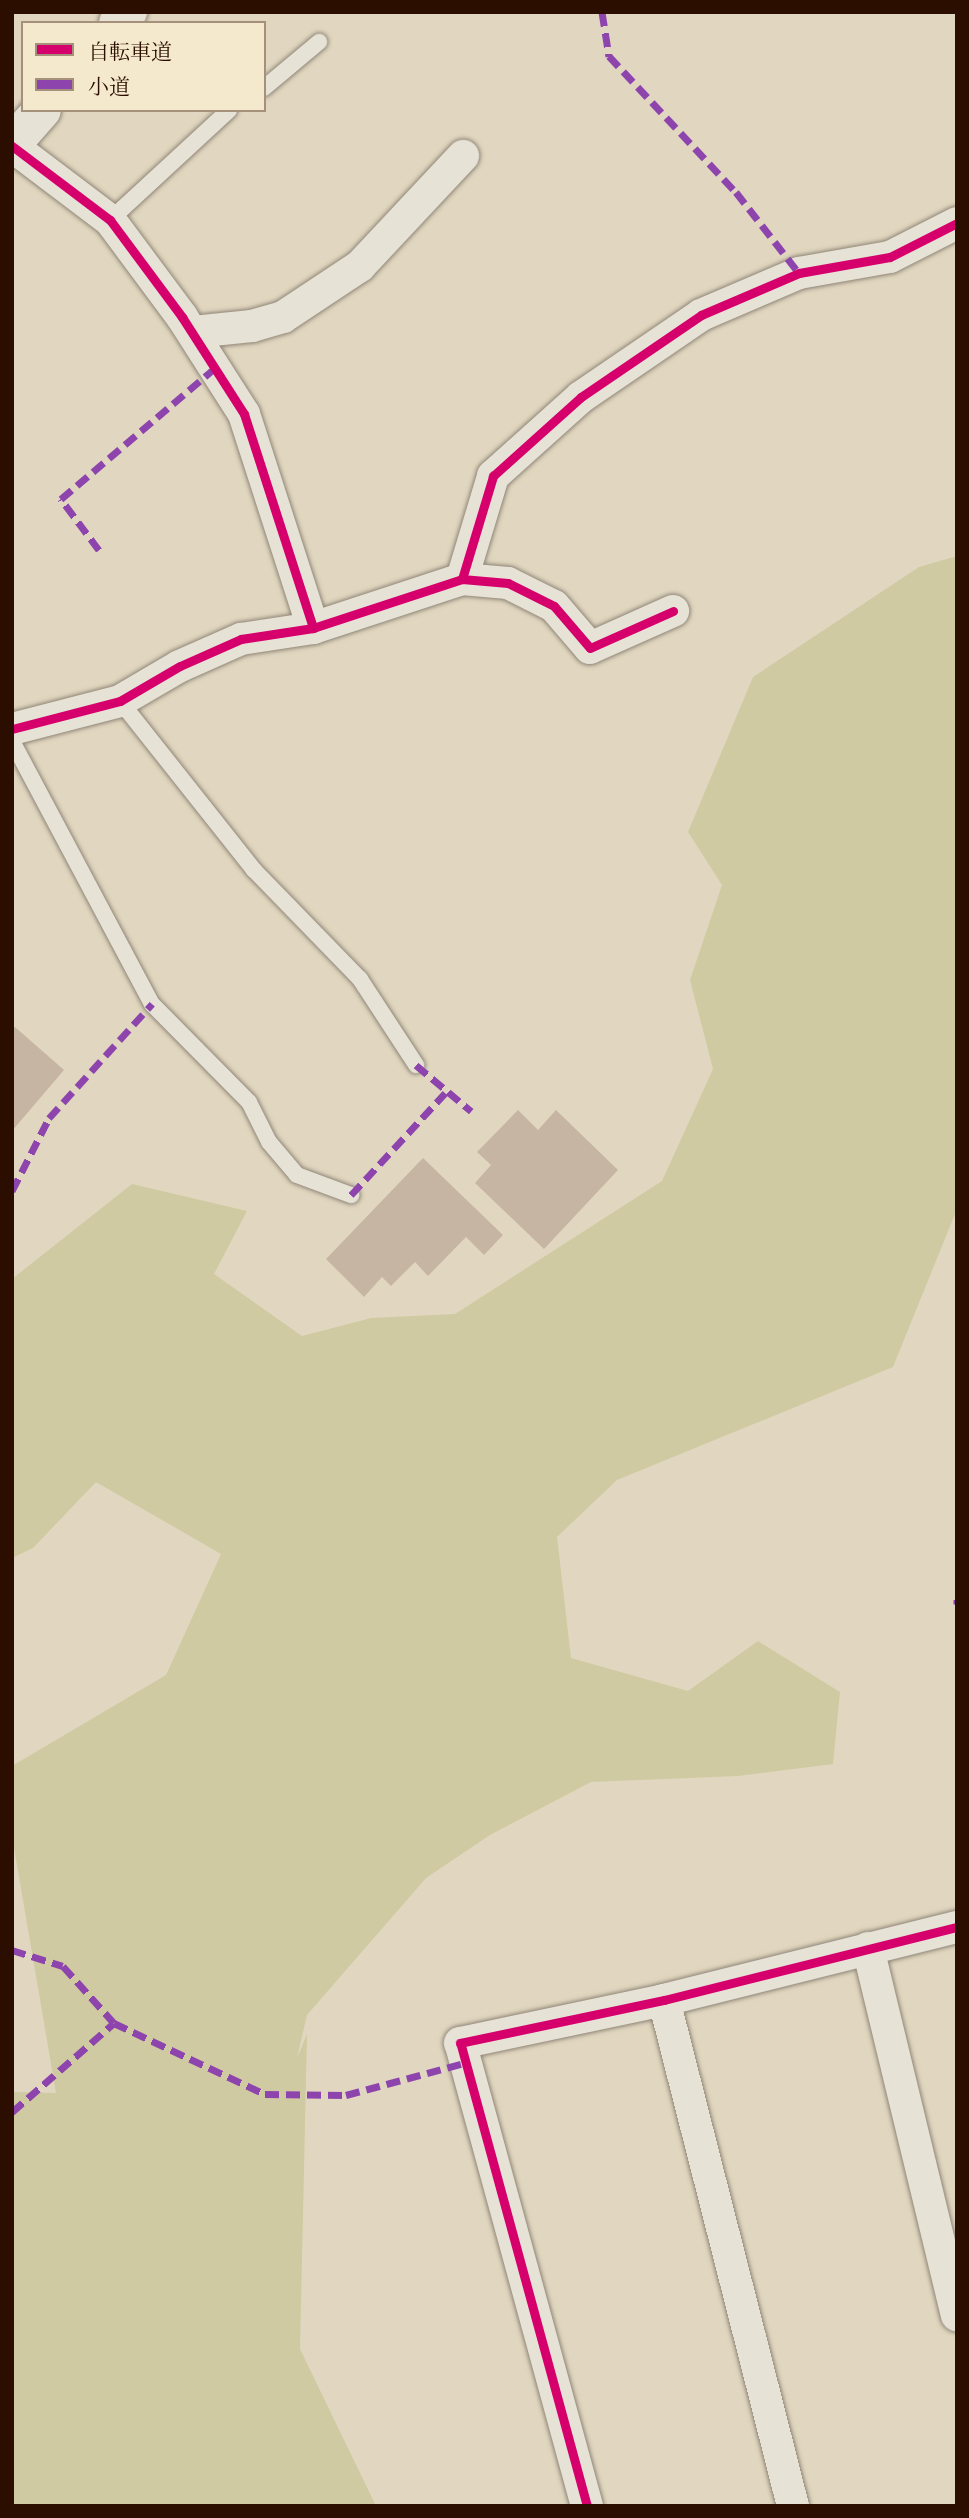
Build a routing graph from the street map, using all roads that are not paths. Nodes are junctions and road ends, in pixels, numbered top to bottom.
1 (318, 42) dead end
2 (266, 86) edge
3 (40, 112) edge
4 (227, 112) edge
5 (12, 145) edge
6 (463, 156) dead end
7 (110, 220) junction
8 (957, 223) edge
9 (193, 332) junction
10 (462, 579) junction
11 (673, 611) dead end
12 (313, 628) junction
13 (120, 701) junction
14 (12, 729) edge
15 (12, 741) edge
16 (416, 1065) dead end
17 (351, 1195) dead end
18 (957, 1927) edge
19 (867, 1948) junction
20 (664, 2000) junction
21 (957, 2315) edge
22 (586, 2506) edge
23 (793, 2506) edge

1 - 2 lane
3 - 5 main road
4 - 7 lane
5 - 7 street
6 - 9 street
7 - 9 street
8 - 10 street
9 - 12 street
10 - 11 street
10 - 12 street
12 - 13 street
13 - 14 street
13 - 16 lane
15 - 17 lane
18 - 19 street
19 - 20 street
19 - 21 street
20 - 22 street
20 - 23 street

